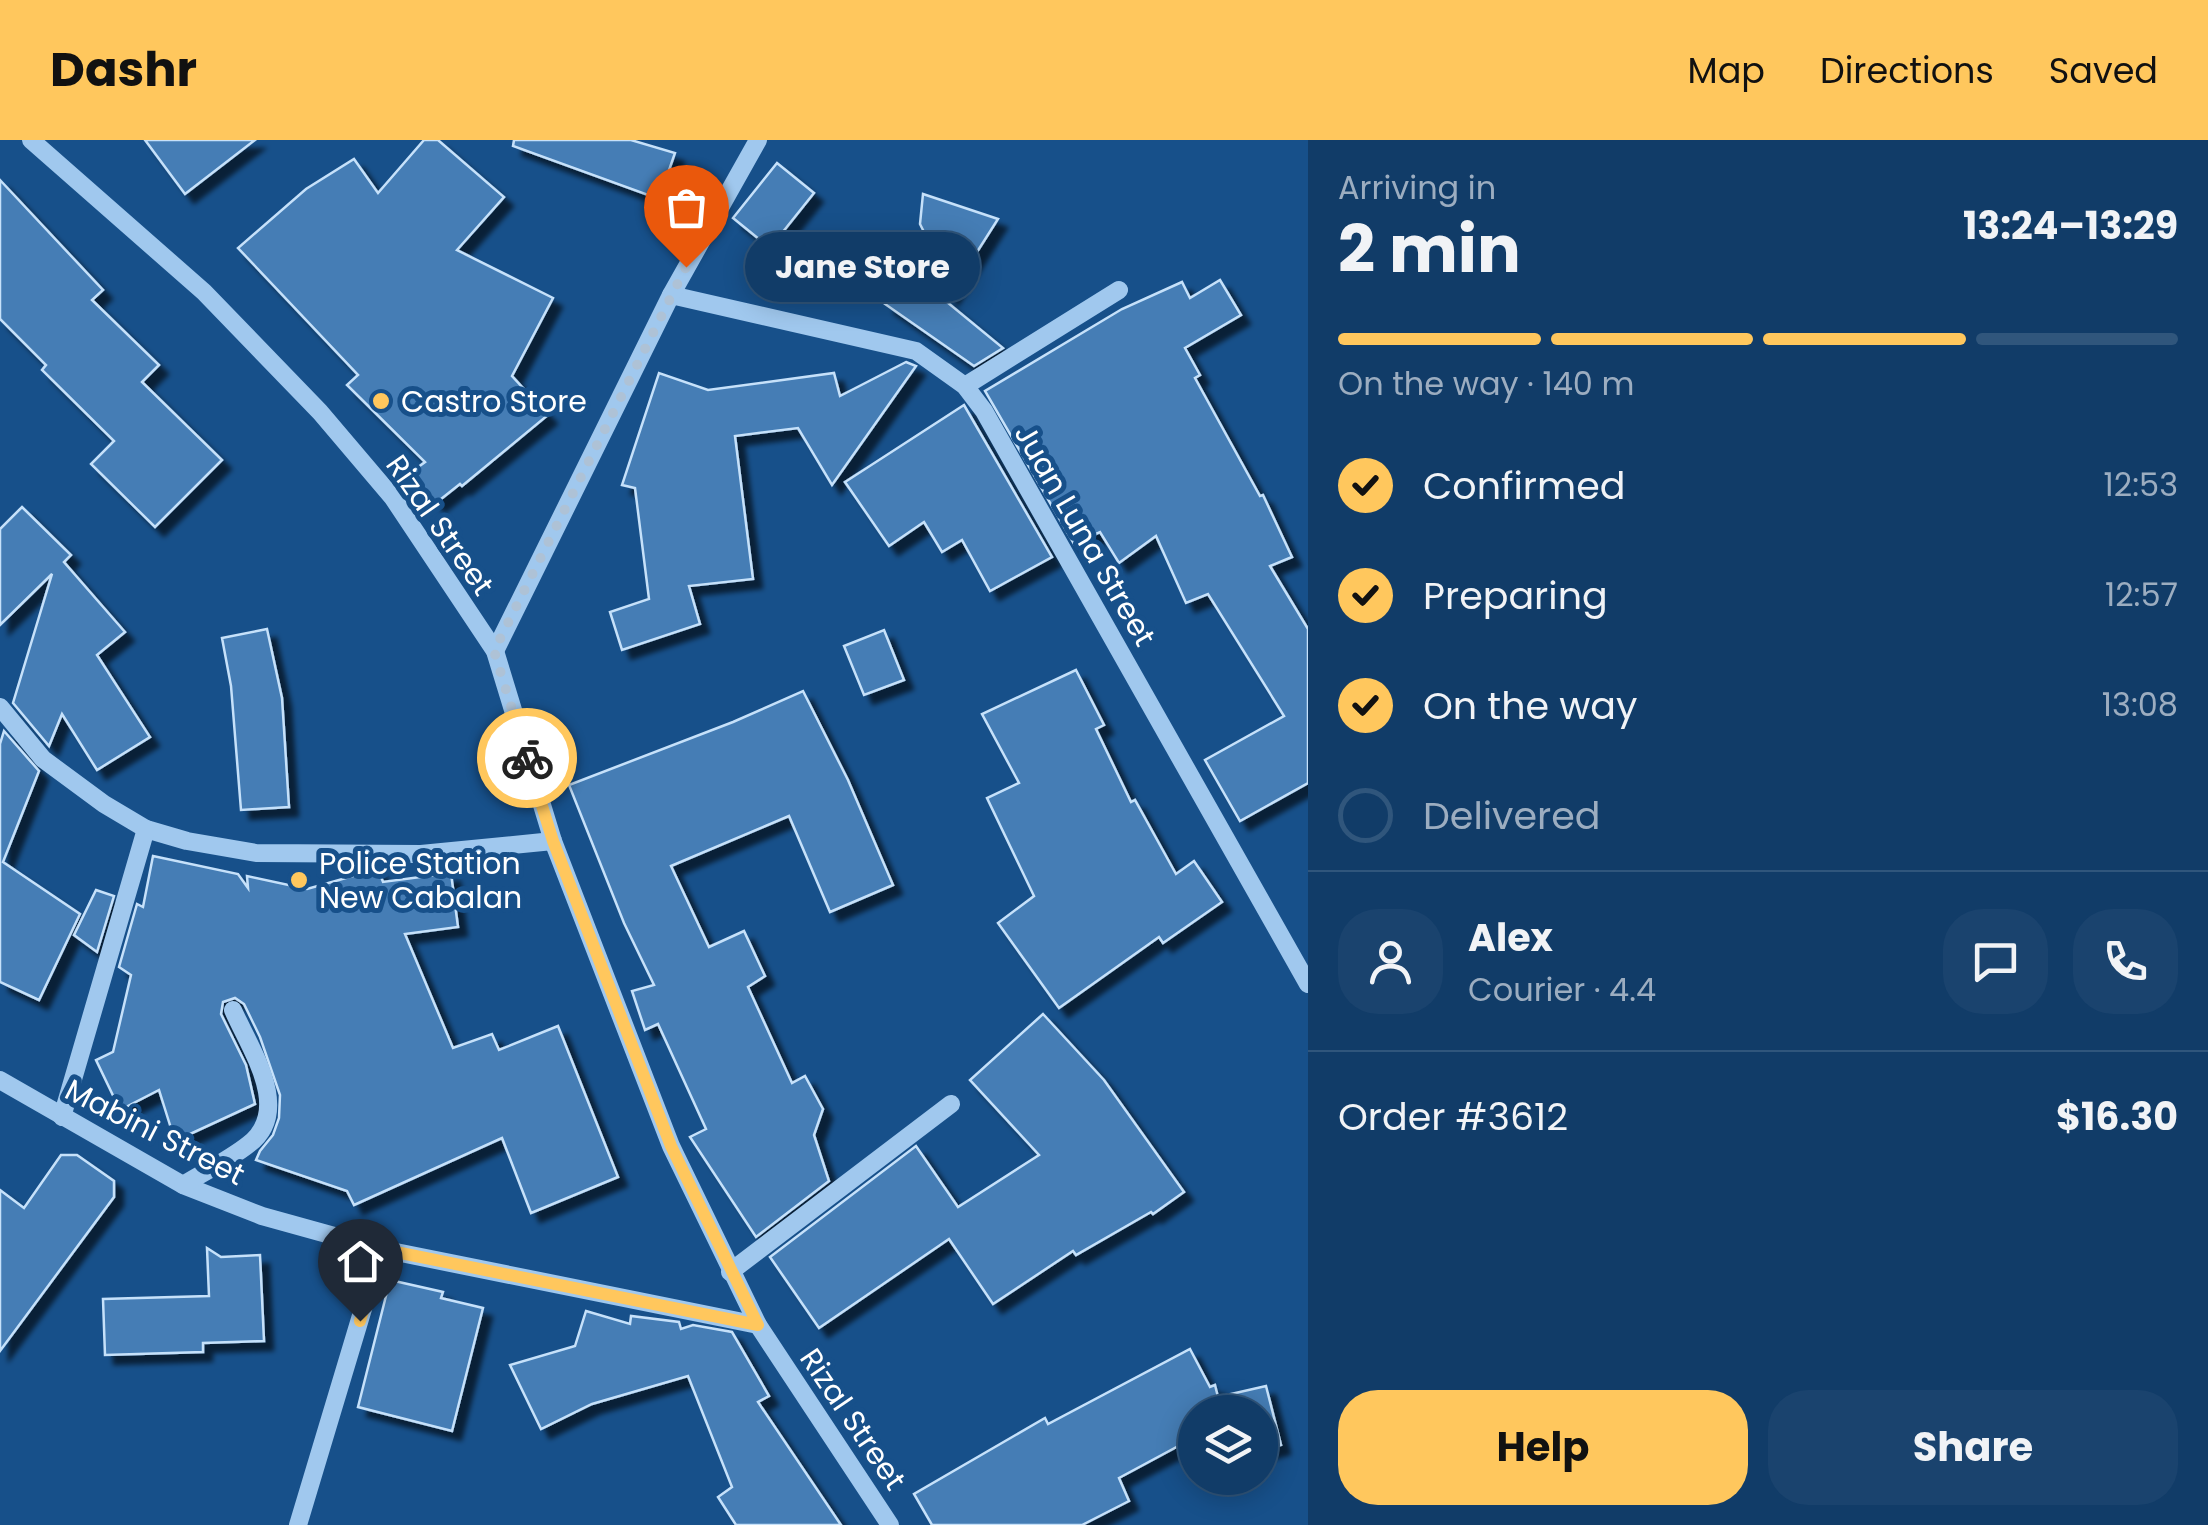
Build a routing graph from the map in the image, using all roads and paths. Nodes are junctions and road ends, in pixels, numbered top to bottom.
1 (31, 140) edge
2 (758, 140) edge
3 (1119, 290) dead end
4 (670, 296) junction
5 (965, 386) junction
6 (494, 651) junction
7 (0, 706) edge
8 (146, 830) junction
9 (553, 841) junction
10 (1308, 984) edge
11 (234, 1010) dead end
12 (0, 1080) edge
13 (951, 1104) dead end
14 (62, 1117) junction
15 (183, 1185) junction
16 (381, 1249) junction
17 (730, 1272) junction
18 (758, 1325) junction
19 (298, 1525) edge
20 (890, 1525) edge

1 - 6 street, Rizal Street
2 - 4 street
3 - 5 street
4 - 5 street, Juan Luna Street
4 - 6 street
5 - 10 street, Juan Luna Street
6 - 9 street, Rizal Street
7 - 8 street
8 - 9 street
8 - 14 street
9 - 17 street, Rizal Street
11 - 15 street
12 - 14 street, Mabini Street
13 - 17 street
14 - 15 street, Mabini Street
15 - 16 street, Mabini Street
16 - 18 street, Mabini Street
16 - 19 street
17 - 18 street, Rizal Street
18 - 20 street, Rizal Street

